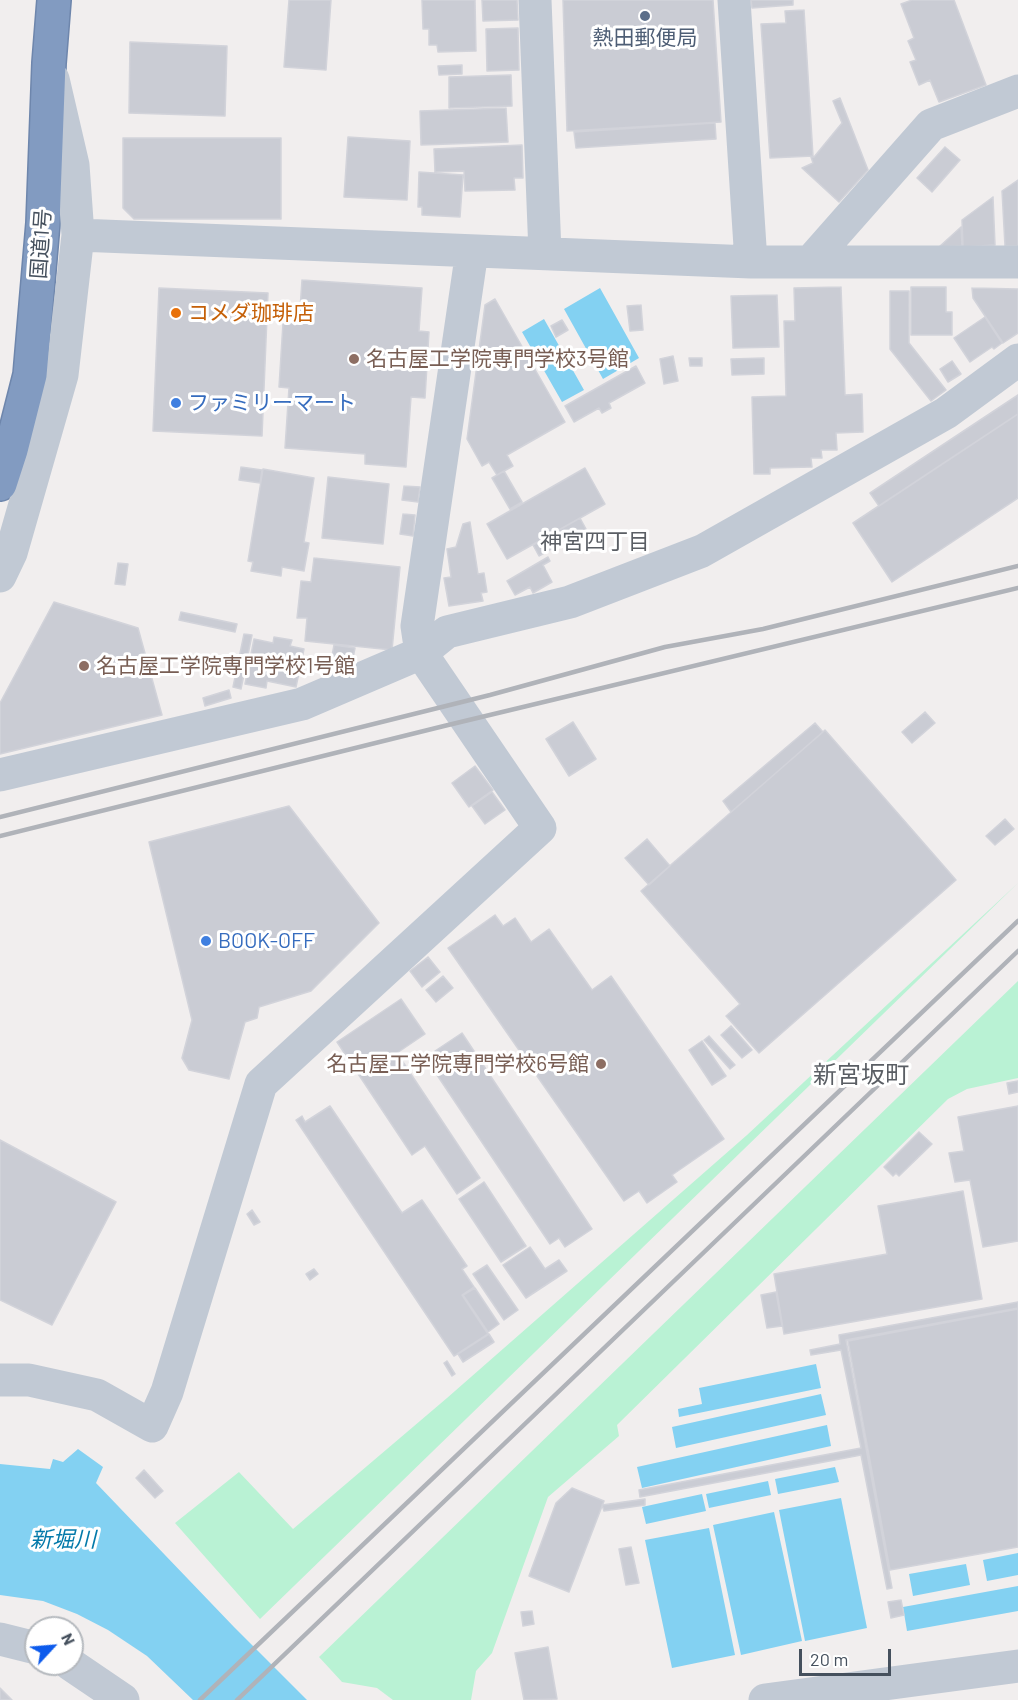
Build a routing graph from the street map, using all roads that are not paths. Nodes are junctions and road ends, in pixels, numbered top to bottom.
1 (54, 0) edge
2 (535, 0) edge
3 (734, 0) edge
4 (49, 63) junction
5 (1018, 92) edge
6 (78, 235) junction
7 (472, 250) junction
8 (545, 254) junction
9 (812, 261) junction
10 (751, 262) junction
11 (1018, 262) edge
12 (1018, 360) edge
13 (0, 484) edge
14 (0, 576) edge
15 (421, 652) junction
16 (0, 775) edge
17 (0, 1380) edge
18 (0, 1639) edge
19 (24, 1645) edge
20 (1018, 1666) edge
21 (84, 1674) edge
22 (123, 1700) edge
23 (765, 1700) edge

1 - 4 highway, 国道1号
2 - 8 street
3 - 10 street
4 - 6 street
4 - 13 highway, 国道1号
5 - 9 street
6 - 7 street
6 - 14 street
7 - 8 street
7 - 15 street
8 - 10 street
9 - 10 street
9 - 11 street
12 - 15 street
15 - 16 street
15 - 17 street
18 - 19 street
20 - 23 street
21 - 22 street

